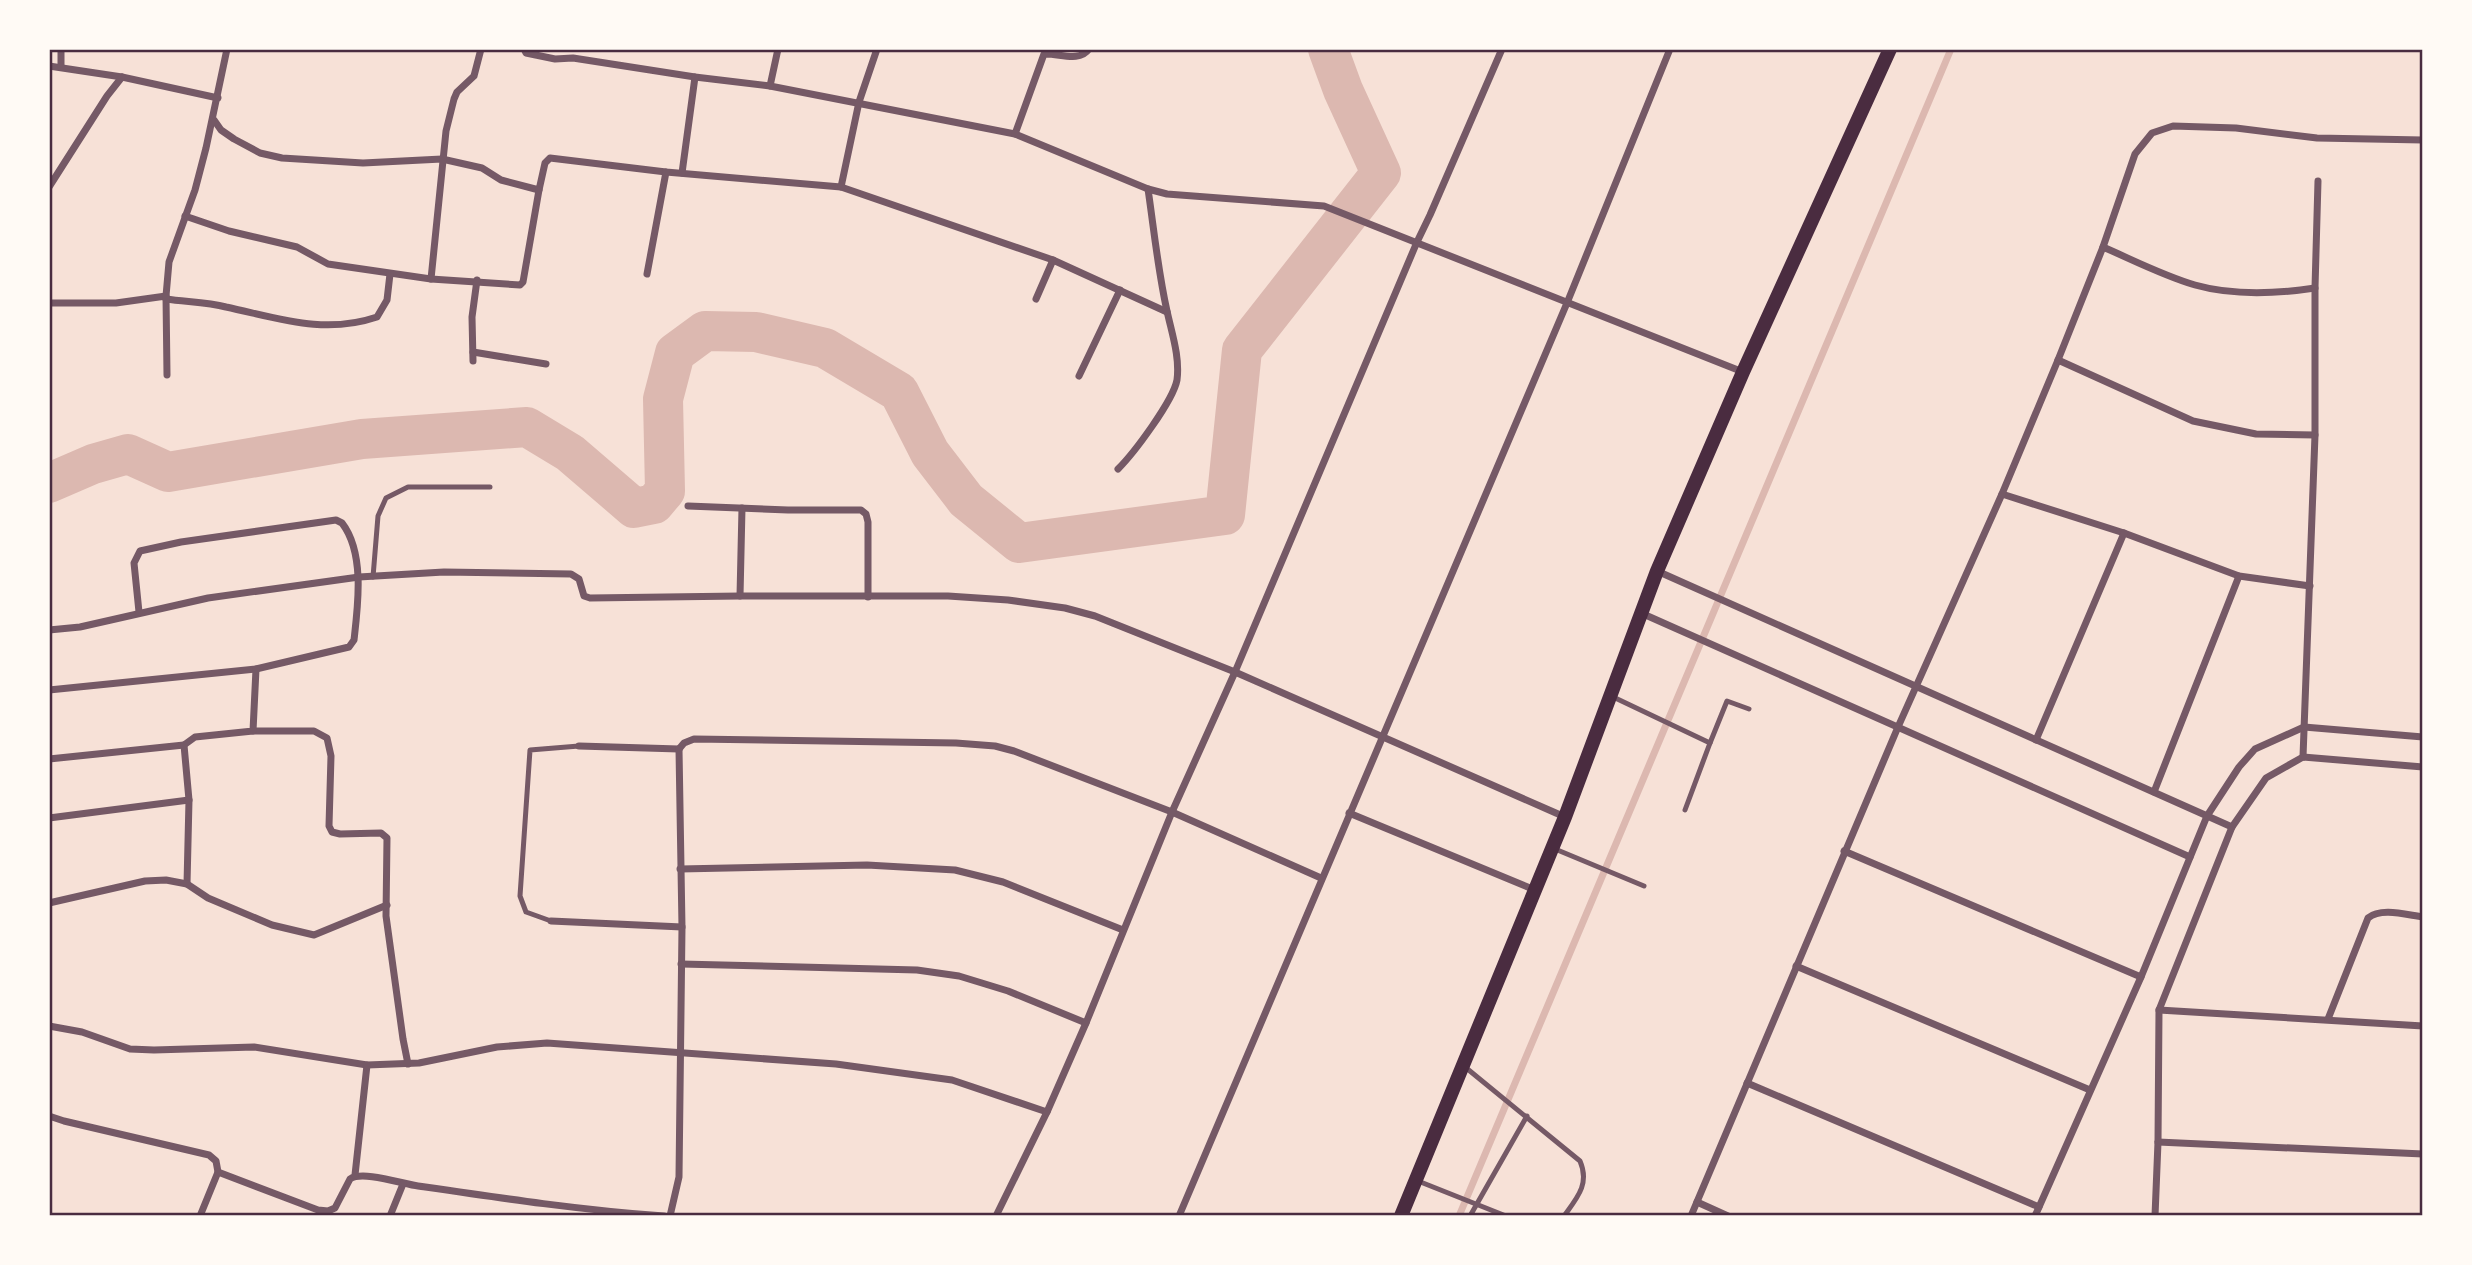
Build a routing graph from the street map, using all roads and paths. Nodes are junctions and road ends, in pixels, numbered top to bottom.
1 (61, 49) edge
2 (227, 49) edge
3 (481, 49) edge
4 (524, 49) edge
5 (778, 49) edge
6 (877, 49) edge
7 (1089, 49) edge
8 (1502, 49) edge
9 (1671, 49) edge
10 (1890, 49) edge
11 (49, 66) edge
12 (61, 67) junction
13 (122, 77) junction
14 (695, 77) junction
15 (771, 86) junction
16 (218, 98) junction
17 (859, 102) junction
18 (214, 120) junction
19 (1015, 134) junction
20 (2423, 140) edge
21 (442, 159) junction
22 (666, 172) junction
23 (682, 173) junction
24 (2318, 181) dead end
25 (49, 187) edge
26 (841, 187) junction
27 (1148, 189) junction
28 (539, 190) junction
29 (185, 216) junction
30 (1417, 242) junction
31 (2103, 247) junction
32 (1053, 260) junction
33 (390, 274) junction
34 (648, 274) dead end
35 (431, 279) junction
36 (477, 281) junction
37 (2315, 288) junction
38 (1120, 290) junction
39 (166, 297) junction
40 (1036, 299) dead end
41 (49, 303) edge
42 (1567, 303) junction
43 (1167, 312) junction
44 (2059, 360) junction
45 (546, 364) dead end
46 (1743, 372) junction
47 (167, 375) dead end
48 (1079, 376) dead end
49 (2315, 435) junction
50 (1118, 469) dead end
51 (490, 487) dead end
52 (2002, 494) junction
53 (688, 506) dead end
54 (742, 508) junction
55 (2124, 533) junction
56 (1657, 570) junction
57 (2239, 576) junction
58 (373, 577) junction
59 (359, 578) junction
60 (2310, 586) junction
61 (740, 596) junction
62 (868, 597) junction
63 (139, 612) junction
64 (1641, 613) junction
65 (49, 631) edge
66 (256, 669) junction
67 (1234, 672) junction
68 (1917, 687) junction
69 (49, 690) edge
70 (1611, 696) junction
71 (1749, 709) dead end
72 (1898, 727) junction
73 (2304, 727) junction
74 (253, 731) junction
75 (1381, 737) junction
76 (2423, 737) edge
77 (2036, 740) junction
78 (1710, 743) junction
79 (184, 745) junction
80 (579, 746) joint
81 (679, 749) junction
82 (2303, 757) junction
83 (49, 759) edge
84 (2423, 766) edge
85 (2154, 792) junction
86 (189, 800) junction
87 (1685, 810) dead end
88 (1172, 812) junction
89 (1349, 813) junction
90 (2207, 816) junction
91 (1564, 817) junction
92 (49, 818) edge
93 (2232, 827) junction
94 (1552, 848) junction
95 (1844, 851) junction
96 (2190, 857) junction
97 (680, 869) junction
98 (1321, 878) junction
99 (187, 884) junction
100 (1644, 886) dead end
101 (1535, 890) junction
102 (49, 903) edge
103 (387, 905) junction
104 (2423, 917) edge
105 (551, 921) joint
106 (682, 927) junction
107 (1123, 930) junction
108 (681, 964) junction
109 (1796, 966) junction
110 (2141, 977) junction
111 (2159, 1010) junction
112 (2328, 1019) junction
113 (1086, 1023) junction
114 (49, 1026) edge
115 (2423, 1026) edge
116 (680, 1053) junction
117 (408, 1064) junction
118 (367, 1065) junction
119 (1464, 1066) junction
120 (1747, 1083) junction
121 (2090, 1090) junction
122 (1047, 1112) junction
123 (49, 1116) edge
124 (1527, 1116) junction
125 (2158, 1142) junction
126 (2423, 1154) edge
127 (218, 1172) junction
128 (355, 1175) junction
129 (1415, 1180) junction
130 (402, 1184) junction
131 (1697, 1202) junction
132 (1475, 1203) junction
133 (2039, 1207) junction
134 (1407, 1214) edge
135 (200, 1216) edge
136 (390, 1216) edge
137 (664, 1216) edge
138 (670, 1216) edge
139 (996, 1216) edge
140 (1179, 1216) edge
141 (1470, 1216) edge
142 (1506, 1216) edge
143 (1564, 1216) edge
144 (1691, 1216) edge
145 (1728, 1216) edge
146 (2035, 1216) edge
147 (2155, 1216) edge

1 - 12 street
2 - 16 street
3 - 21 street
4 - 14 street
5 - 15 street
6 - 17 street
7 - 19 street
8 - 30 street
9 - 42 street
10 - 46 main road
11 - 12 street
12 - 13 street
13 - 16 street
13 - 25 street
14 - 15 street
14 - 23 street
15 - 17 street
16 - 18 street
17 - 19 street
17 - 26 street
18 - 21 street
18 - 29 street
19 - 27 street
20 - 31 street
21 - 28 street
21 - 35 street
22 - 23 street
22 - 28 street
22 - 34 street
23 - 26 street
24 - 37 street
26 - 32 street
27 - 30 street
27 - 43 street
28 - 36 street
29 - 33 street
29 - 39 street
30 - 42 street
30 - 67 street
31 - 37 street
31 - 44 street
32 - 38 street
32 - 40 street
33 - 35 street
33 - 39 street
35 - 36 street
36 - 45 street
37 - 49 street
38 - 43 street
38 - 48 street
39 - 41 street
39 - 47 street
42 - 46 street
42 - 75 street
43 - 50 street
44 - 49 street
44 - 52 street
46 - 56 main road
49 - 60 street
51 - 58 lane
52 - 55 street
52 - 68 street
53 - 54 street
54 - 61 street
54 - 62 street
55 - 57 street
55 - 77 street
56 - 64 main road
56 - 68 street
57 - 60 street
57 - 85 street
58 - 59 street
58 - 61 street
59 - 63 street
59 - 63 street
59 - 66 street
60 - 73 street
61 - 62 street
62 - 67 street
63 - 65 street
64 - 70 main road
64 - 72 street
66 - 69 street
66 - 74 street
67 - 75 street
67 - 88 street
68 - 72 street
68 - 77 street
70 - 78 lane
70 - 91 main road
71 - 78 lane
72 - 95 street
72 - 96 street
73 - 76 street
73 - 82 street
73 - 90 street
74 - 79 street
74 - 103 street
75 - 89 street
75 - 91 street
77 - 85 street
78 - 87 lane
79 - 83 street
79 - 86 street
80 - 81 street
80 - 105 lane
81 - 88 street
81 - 97 street
82 - 84 street
82 - 93 street
85 - 90 street
86 - 92 street
86 - 99 street
88 - 98 street
88 - 107 street
89 - 98 street
89 - 101 street
90 - 93 street
90 - 96 street
91 - 94 main road
93 - 111 street
94 - 100 lane
94 - 101 main road
95 - 109 street
95 - 110 street
96 - 110 street
97 - 106 street
97 - 107 street
98 - 140 street
99 - 102 street
99 - 103 street
101 - 119 main road
103 - 117 street
104 - 112 street
105 - 106 street
106 - 108 street
107 - 113 street
108 - 113 street
108 - 116 street
109 - 120 street
109 - 121 street
110 - 121 street
111 - 112 street
111 - 125 street
112 - 115 street
113 - 122 street
114 - 118 street
116 - 117 street
116 - 122 street
116 - 138 street
117 - 118 street
118 - 128 street
119 - 124 lane
119 - 129 main road
120 - 131 street
120 - 133 street
121 - 133 street
122 - 139 street
123 - 127 street
124 - 132 lane
124 - 143 lane
125 - 126 street
125 - 147 street
127 - 128 street
127 - 135 street
128 - 130 street
129 - 132 lane
129 - 134 main road
130 - 136 street
130 - 137 street
131 - 144 street
131 - 145 street
132 - 141 lane
132 - 142 lane
133 - 146 street

